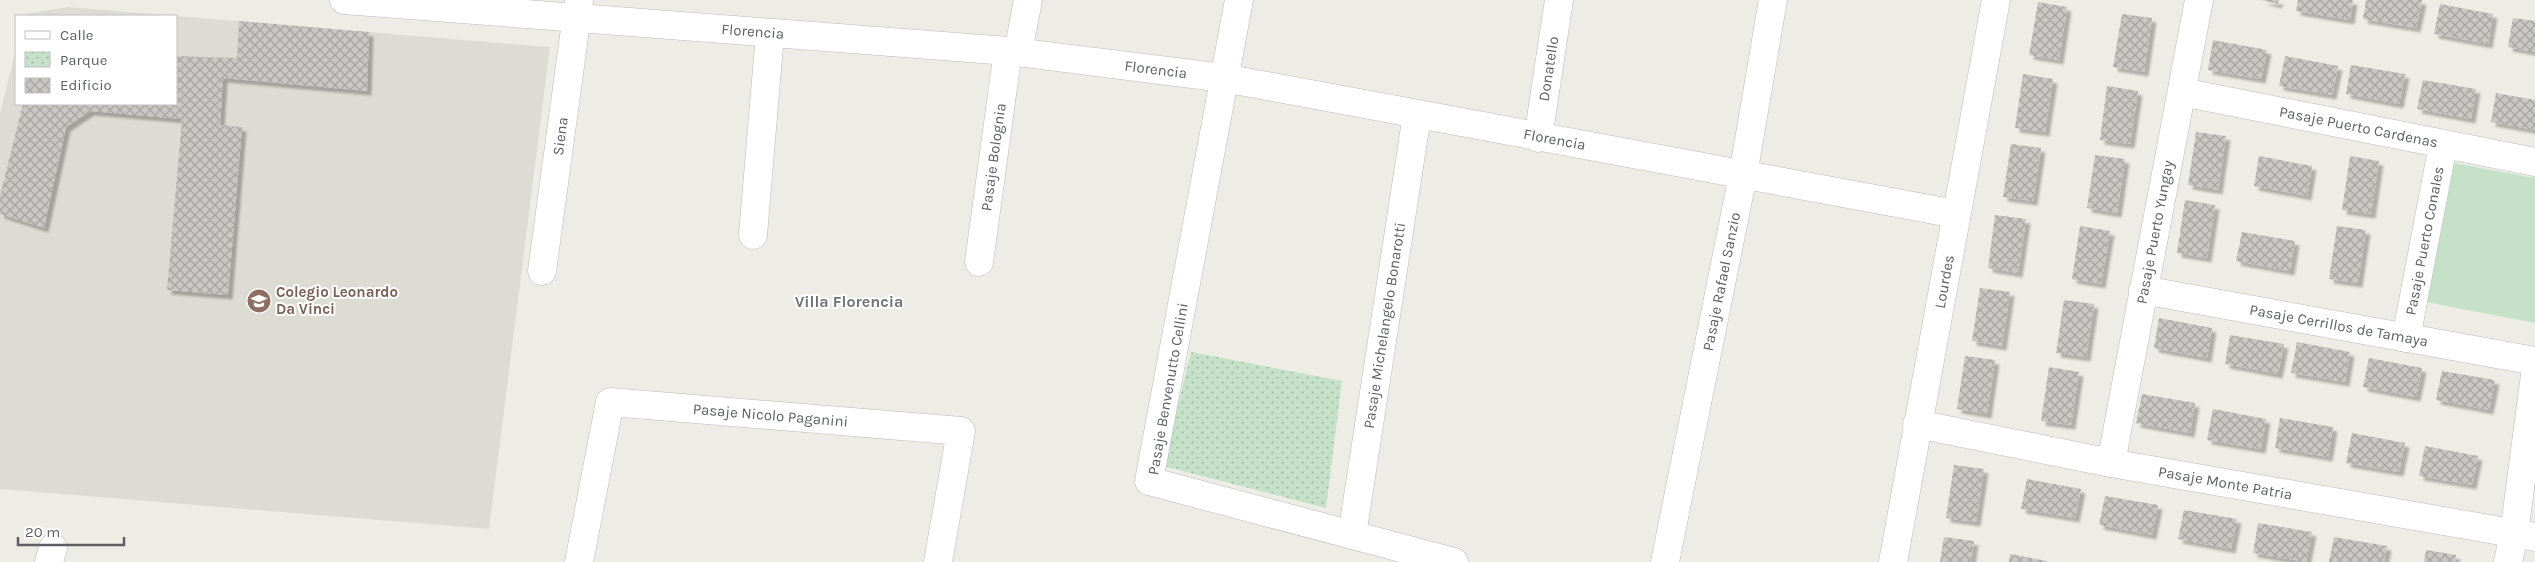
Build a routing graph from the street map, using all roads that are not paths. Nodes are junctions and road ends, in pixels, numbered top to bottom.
1 (344, 0) edge
2 (1028, 0) edge
3 (1239, 0) edge
4 (1559, 0) edge
5 (1773, 0) edge
6 (1996, 0) edge
7 (2199, 0) edge
8 (578, 10) edge
9 (770, 33) junction
10 (1013, 52) junction
11 (1224, 78) junction
12 (2182, 92) junction
13 (1417, 115) junction
14 (1538, 138) junction
15 (2443, 145) junction
16 (2535, 162) edge
17 (1743, 175) junction
18 (1956, 214) junction
19 (753, 235) dead end
20 (979, 262) dead end
21 (542, 271) dead end
22 (2143, 290) junction
23 (2406, 338) junction
24 (2535, 361) edge
25 (2535, 375) edge
26 (1917, 424) junction
27 (2111, 463) junction
28 (1352, 535) junction
29 (2524, 535) edge
30 (579, 562) edge
31 (938, 562) edge
32 (1454, 562) edge
33 (1665, 562) edge
34 (1892, 562) edge
35 (2508, 562) edge

1 - 8 street, Florencia
2 - 10 street, Pasaje Bolognia
3 - 11 street
4 - 14 street, Donatello
5 - 17 street, Pasaje Rafael Sanzio
6 - 18 street, Lourdes
7 - 12 street, Pasaje Puerto Yungay
8 - 9 street, Florencia
8 - 21 street, Siena
9 - 10 street, Florencia
9 - 19 street
10 - 11 street, Florencia
10 - 20 street, Pasaje Bolognia
11 - 13 street, Florencia
11 - 28 street, Pasaje Benvenutto Cellini
12 - 15 street, Pasaje Puerto Cardenas
12 - 22 street, Pasaje Puerto Yungay
13 - 14 street, Florencia
13 - 28 street, Pasaje Michelangelo Bonarotti
14 - 17 street, Florencia
15 - 16 street, Pasaje Puerto Cardenas
15 - 23 street, Pasaje Puerto Conales
17 - 18 street, Florencia
17 - 33 street, Pasaje Rafael Sanzio
18 - 26 street, Lourdes
22 - 23 street, Pasaje Cerrillos de Tamaya
22 - 27 street, Pasaje Puerto Yungay
23 - 24 street, Pasaje Cerrillos de Tamaya
25 - 29 street
26 - 27 street, Pasaje Monte Patria
26 - 34 street, Lourdes
27 - 29 street, Pasaje Monte Patria
28 - 32 street, Pasaje Benvenutto Cellini
29 - 35 street
30 - 31 street, Pasaje Nicolo Paganini

